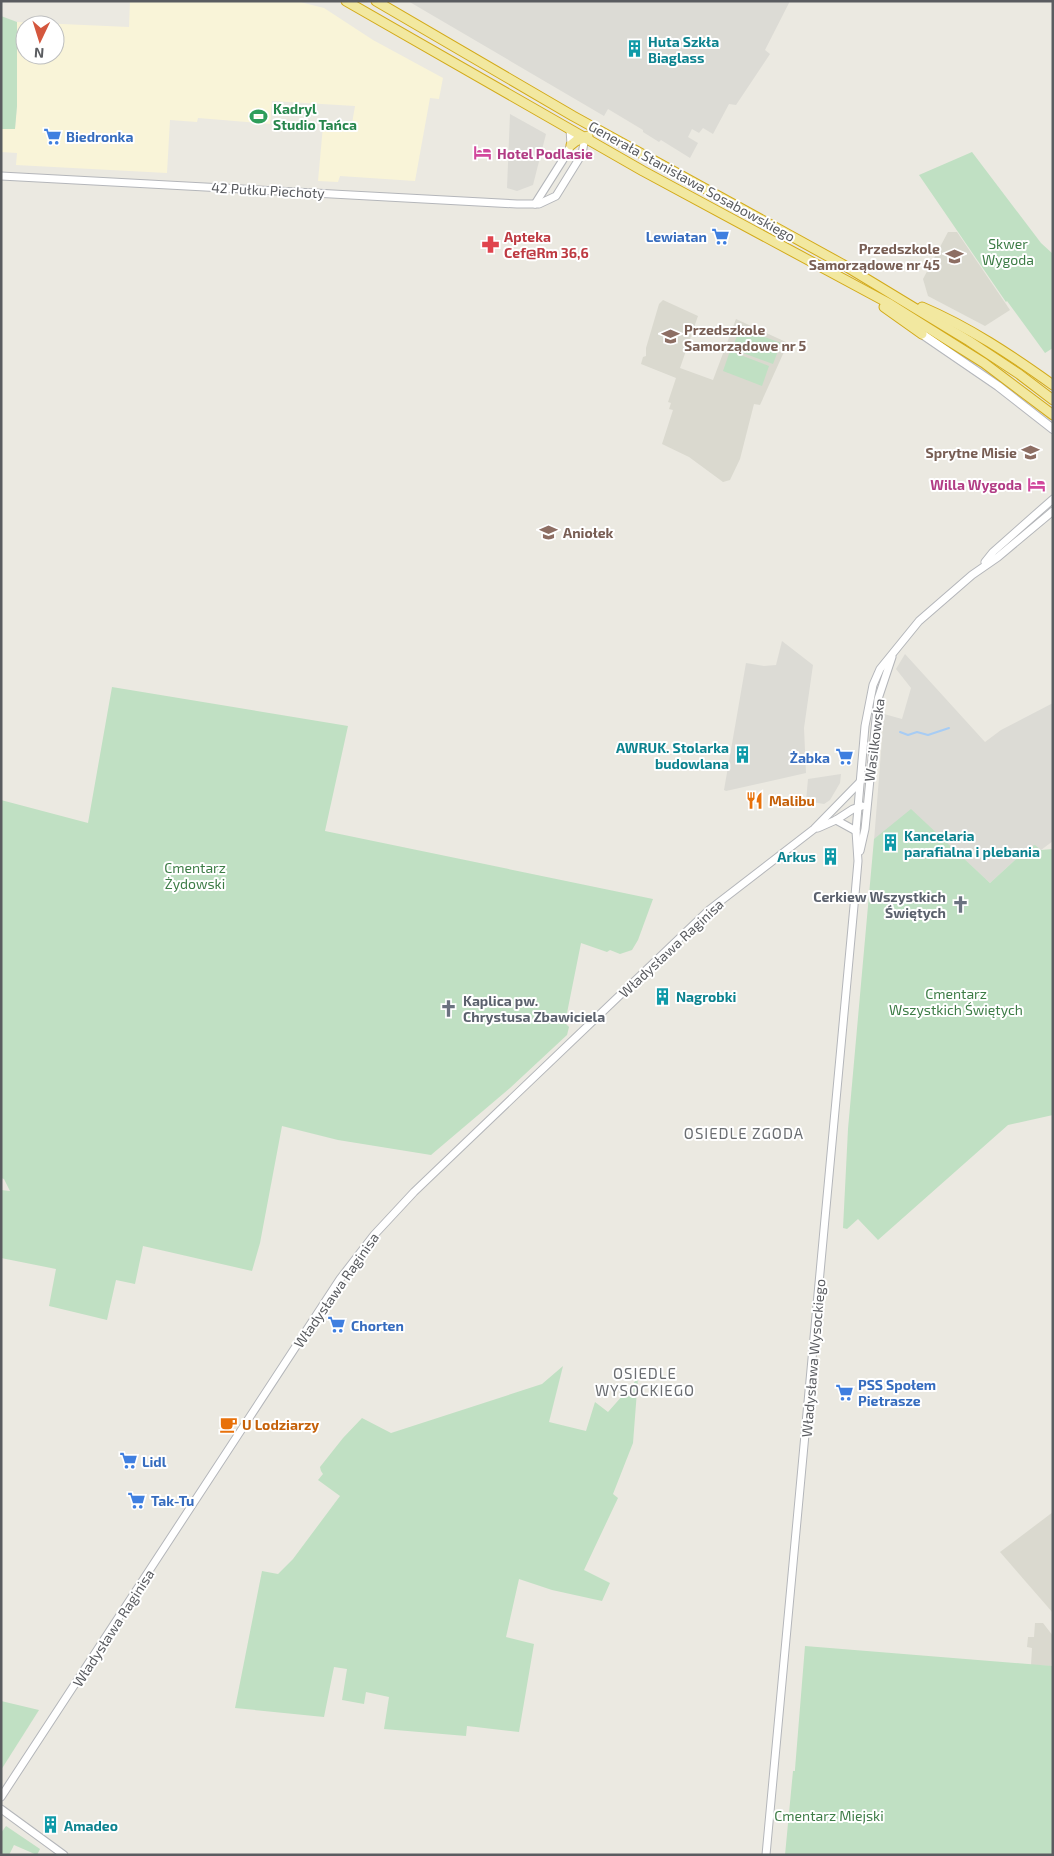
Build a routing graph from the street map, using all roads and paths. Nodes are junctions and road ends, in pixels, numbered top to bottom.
1 (346, 1) edge
2 (376, 1) edge
3 (515, 83) junction
4 (509, 94) junction
5 (570, 129) junction
6 (603, 133) junction
7 (585, 137) junction
8 (571, 145) junction
9 (1, 176) edge
10 (535, 204) junction
11 (864, 291) junction
12 (887, 292) junction
13 (922, 334) joint
14 (1053, 385) edge
15 (1053, 400) edge
16 (1053, 415) edge
17 (1053, 429) edge
18 (1053, 499) edge
19 (1053, 511) edge
20 (982, 567) junction
21 (896, 648) junction
22 (861, 782) junction
23 (867, 805) junction
24 (858, 807) junction
25 (836, 820) junction
26 (814, 829) junction
27 (856, 831) junction
28 (858, 861) junction
29 (1, 1797) edge
30 (1, 1809) edge
31 (64, 1855) edge
32 (766, 1855) edge

1 - 4 highway, Generała Stanisława Sosabowskiego
2 - 3 highway, Generała Stanisława Sosabowskiego
3 - 4 highway
3 - 6 highway, Generała Stanisława Sosabowskiego
4 - 5 highway, Generała Stanisława Sosabowskiego
5 - 7 highway, Generała Stanisława Sosabowskiego
5 - 8 street
6 - 7 highway
6 - 12 highway, Generała Stanisława Sosabowskiego
7 - 8 highway
7 - 10 street, 42 Pułku Piechoty
7 - 11 highway, Generała Stanisława Sosabowskiego
8 - 10 street
9 - 10 street, 42 Pułku Piechoty
11 - 13 highway
11 - 16 highway, Generała Stanisława Sosabowskiego
12 - 14 highway
12 - 15 highway, Generała Stanisława Sosabowskiego
13 - 17 main road
18 - 20 street, Wasilkowska
19 - 20 street, Wasilkowska
20 - 21 street, Wasilkowska
21 - 22 street, Wasilkowska
21 - 23 street, Wasilkowska
22 - 24 street, Władysława Wysockiego
22 - 26 street, Władysława Raginisa
23 - 24 street, Władysława Raginisa
23 - 28 street, Władysława Wysockiego
24 - 25 street, Władysława Raginisa
24 - 27 street, Władysława Wysockiego
25 - 26 street, Władysława Raginisa
25 - 27 street
26 - 29 street, Władysława Raginisa
27 - 28 street, Władysława Wysockiego
28 - 32 street, Władysława Wysockiego
30 - 31 street

